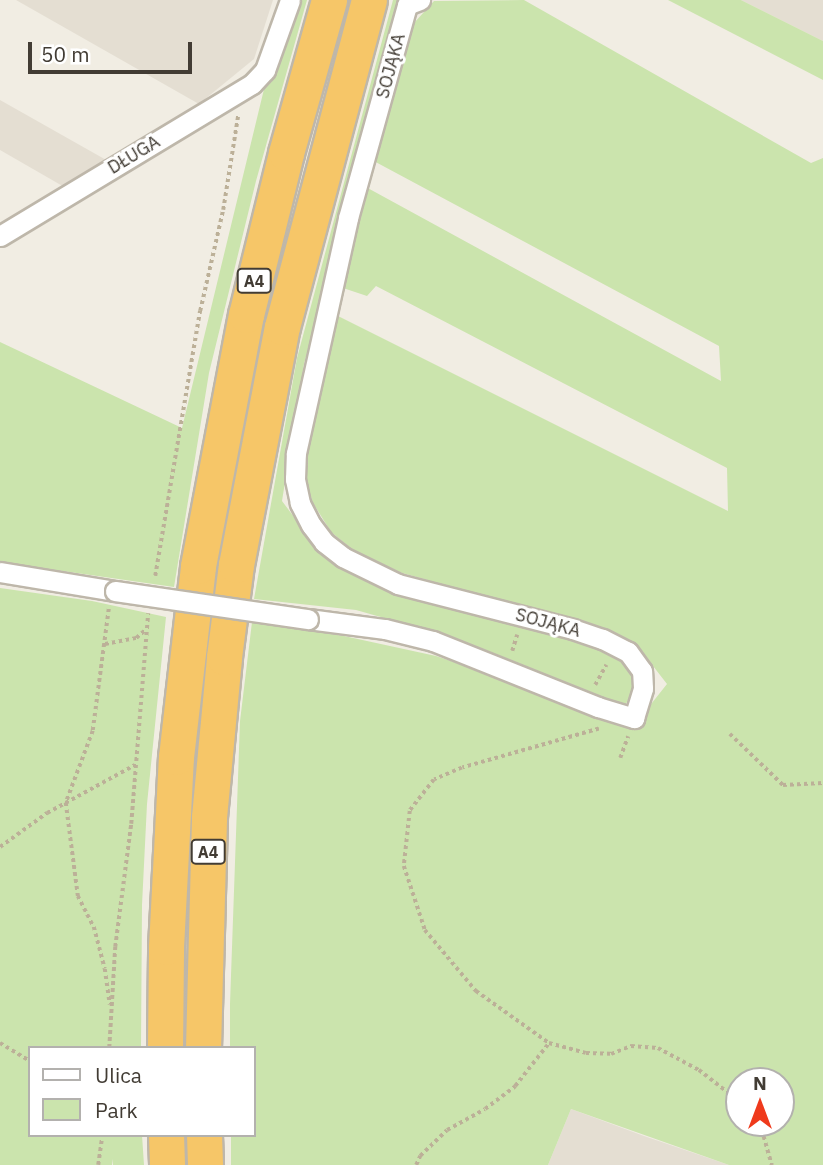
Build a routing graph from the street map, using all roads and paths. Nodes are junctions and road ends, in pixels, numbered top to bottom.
1 (290, 0) edge
2 (330, 0) edge
3 (369, 0) edge
4 (420, 0) edge
5 (237, 94) junction
6 (0, 236) edge
7 (0, 572) edge
8 (155, 579) dead end
9 (113, 596) junction
10 (150, 604) dead end
11 (521, 615) junction
12 (145, 628) junction
13 (602, 639) junction
14 (104, 644) junction
15 (505, 668) junction
16 (576, 697) junction
17 (634, 718) junction
18 (730, 734) dead end
19 (135, 765) junction
20 (823, 783) edge
21 (66, 803) junction
22 (0, 847) edge
23 (111, 1014) junction
24 (0, 1043) edge
25 (549, 1043) junction
26 (109, 1046) edge
27 (165, 1046) edge
28 (203, 1046) edge
29 (28, 1060) edge
30 (725, 1090) edge
31 (102, 1137) edge
32 (166, 1137) edge
33 (204, 1137) edge
34 (764, 1137) edge
35 (98, 1165) edge
36 (167, 1165) edge
37 (205, 1165) edge
38 (416, 1165) edge
39 (772, 1165) edge

1 - 5 street, DŁUGA
2 - 27 highway, A4
3 - 28 highway, A4
4 - 11 street, SOJĄKA
5 - 6 street, DŁUGA
5 - 8 path
7 - 9 street
9 - 14 path
9 - 15 street, bridge
10 - 12 path
11 - 13 street, SOJĄKA
11 - 15 path
12 - 14 path
12 - 19 path
13 - 16 path
13 - 17 street, SOJĄKA
14 - 21 path
15 - 16 street
16 - 17 street
17 - 25 path
18 - 20 path
19 - 21 path
19 - 23 path
21 - 22 path
21 - 23 path
23 - 26 path
24 - 29 path
25 - 30 path
25 - 38 path
31 - 35 path
32 - 36 highway
33 - 37 highway
34 - 39 path

